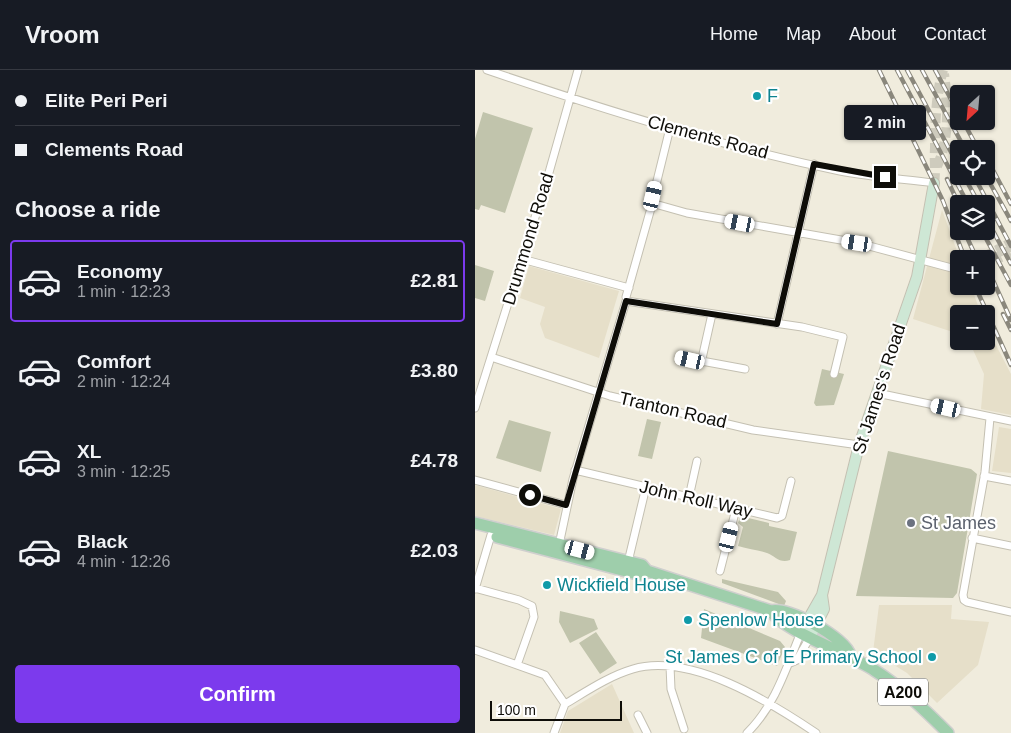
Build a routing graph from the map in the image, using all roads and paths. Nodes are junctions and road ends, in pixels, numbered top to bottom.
1 (487, 70) edge
2 (577, 70) edge
3 (571, 97) junction
4 (670, 128) junction
5 (814, 164) junction
6 (934, 184) joint
7 (653, 201) junction
8 (799, 233) junction
9 (920, 259) junction
10 (522, 260) junction
11 (950, 267) edge
12 (629, 288) junction
13 (626, 299) junction
14 (712, 314) junction
15 (777, 324) junction
16 (491, 357) junction
17 (680, 358) dead end
18 (701, 362) junction
19 (745, 369) dead end
20 (834, 374) dead end
21 (598, 392) junction
22 (877, 393) junction
23 (475, 408) edge
24 (990, 418) junction
25 (1011, 421) edge
26 (859, 445) junction
27 (697, 461) dead end
28 (575, 470) junction
29 (984, 476) junction
30 (475, 480) edge
31 (791, 481) dead end
32 (1011, 481) edge
33 (645, 491) dead end
34 (689, 497) junction
35 (566, 505) junction
36 (737, 509) junction
37 (475, 523) edge
38 (475, 531) edge
39 (491, 535) junction
40 (972, 538) junction
41 (559, 545) junction
42 (1011, 546) edge
43 (628, 562) junction
44 (647, 571) junction
45 (720, 571) dead end
46 (475, 588) edge
47 (822, 594) junction
48 (771, 611) junction
49 (1011, 612) edge
50 (806, 620) junction
51 (817, 626) junction
52 (806, 634) junction
53 (475, 650) edge
54 (850, 655) junction
55 (790, 663) junction
56 (517, 665) junction
57 (670, 666) junction
58 (769, 703) junction
59 (565, 704) junction
60 (638, 715) dead end
61 (684, 730) dead end
62 (554, 733) edge
63 (647, 733) edge
64 (747, 733) edge
65 (815, 733) edge
66 (948, 733) edge

1 - 3 street, Clements Road
2 - 3 street, Drummond Road
3 - 4 street, Clements Road
3 - 10 street, Drummond Road
4 - 5 street, Clements Road
4 - 7 street
5 - 6 street, Clements Road
5 - 8 street
6 - 9 street, St James's Road
7 - 8 street
7 - 12 street
8 - 9 street
8 - 15 street
9 - 11 street
9 - 22 street, St James's Road
10 - 12 street
10 - 16 street, Drummond Road
12 - 13 street
13 - 14 street
13 - 21 street
14 - 15 street
14 - 18 street
15 - 20 street
16 - 21 street, Tranton Road
16 - 23 street, Drummond Road
17 - 18 street
18 - 19 street
21 - 26 street, Tranton Road
21 - 28 street
22 - 24 street
22 - 26 street, St James's Road
24 - 25 street
24 - 29 street
26 - 47 street, St James's Road
27 - 34 street
28 - 34 street, John Roll Way
28 - 35 street
29 - 32 street
29 - 40 street
30 - 35 street
31 - 36 street, John Roll Way
33 - 43 street
34 - 36 street, John Roll Way
35 - 41 street
36 - 45 street
37 - 41 main road, A200
38 - 39 main road, A200
39 - 44 main road, A200
39 - 46 street
40 - 42 street
40 - 49 street
41 - 43 main road, A200
43 - 44 main road, A200
44 - 48 main road, A200
46 - 56 street
47 - 50 street, St James's Road
47 - 51 street, St James's Road
48 - 50 main road, A200
48 - 52 main road, A200
50 - 51 main road, A200
50 - 52 street, St James's Road
51 - 52 street, St James's Road
51 - 54 main road, A200
52 - 54 main road, A200
52 - 55 street
52 - 55 street
53 - 56 street
54 - 66 main road, A200
55 - 58 street
56 - 59 street
57 - 58 street
57 - 59 street
57 - 61 street
58 - 64 street
58 - 65 street
59 - 62 street
60 - 63 street

